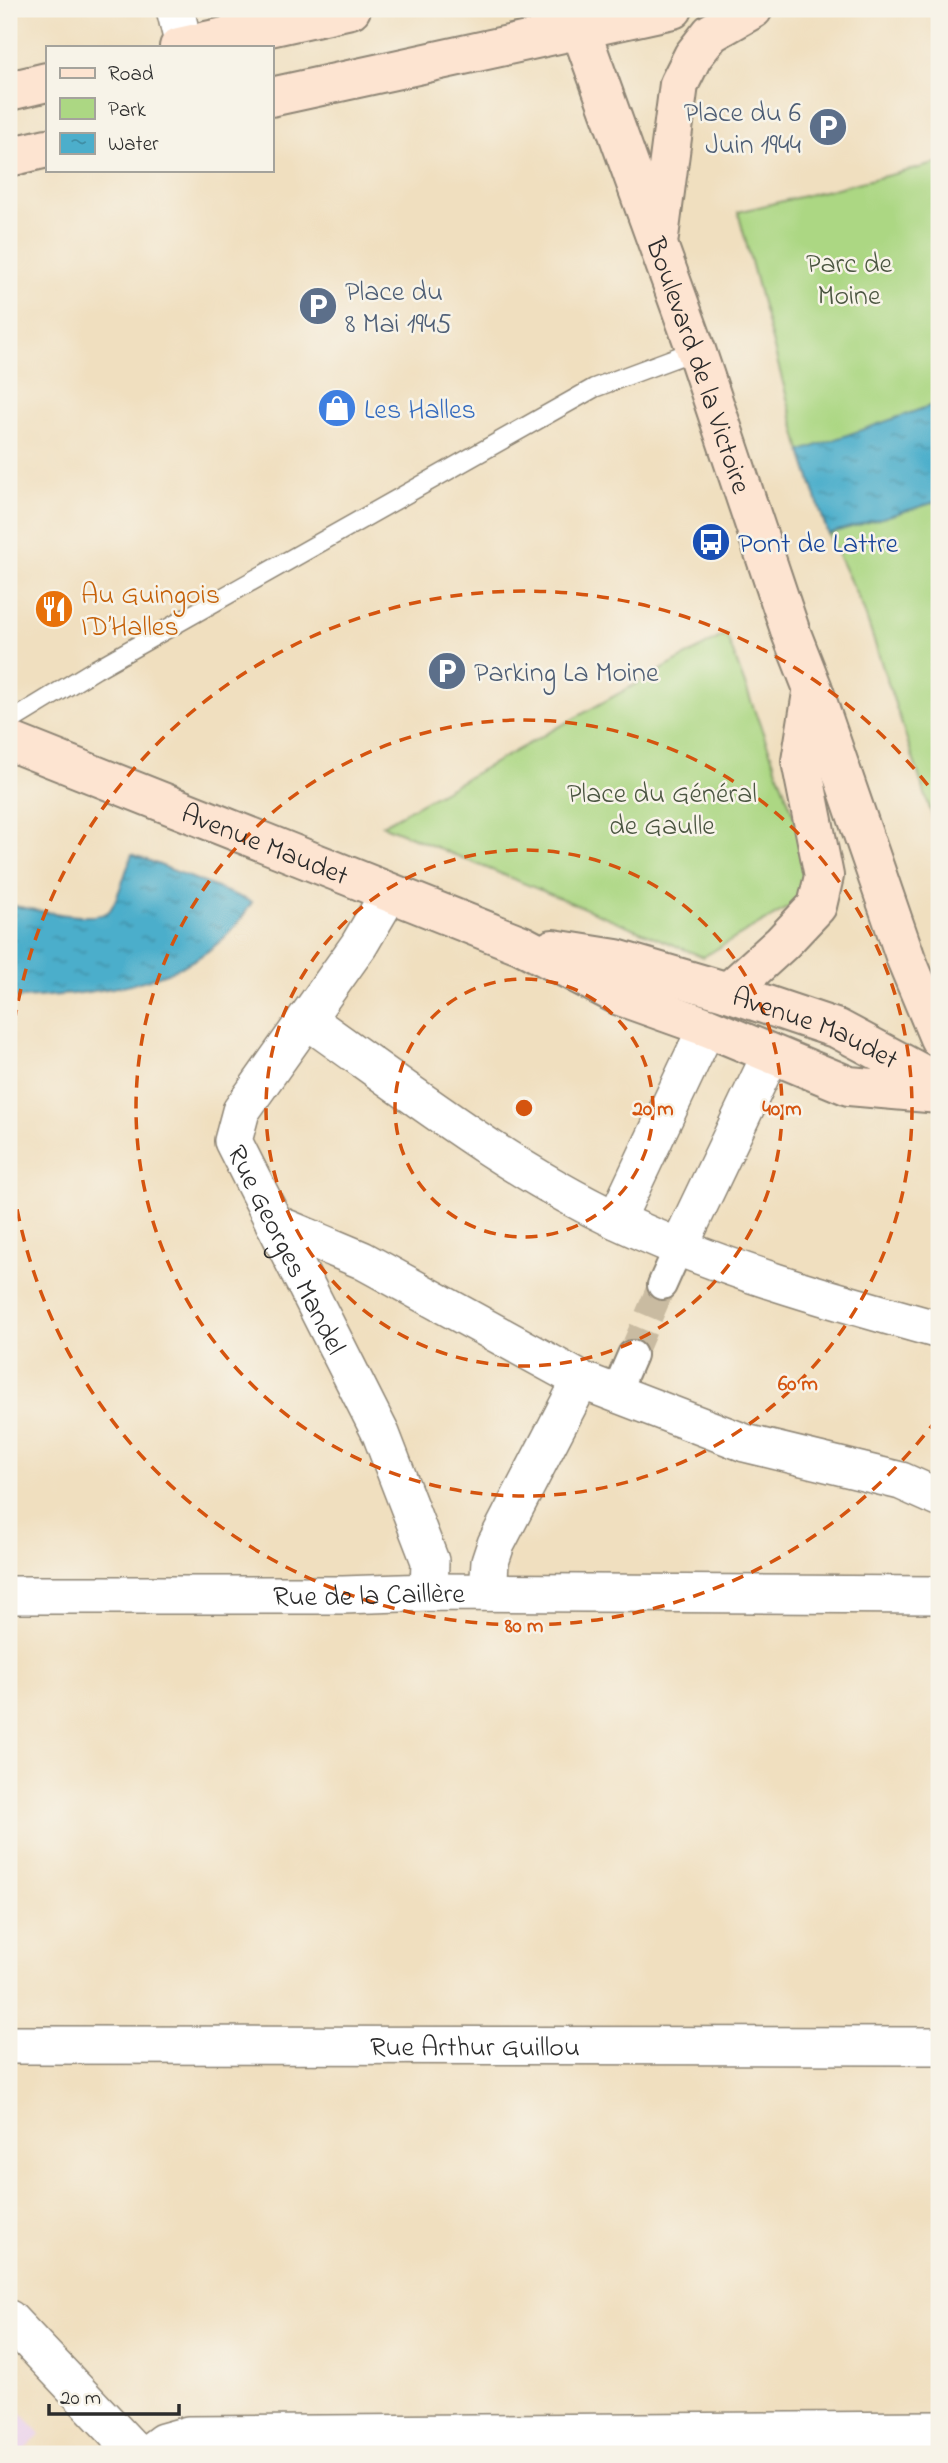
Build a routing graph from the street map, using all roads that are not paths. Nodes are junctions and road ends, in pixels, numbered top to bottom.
1 (175, 9) edge
2 (351, 9) edge
3 (673, 9) edge
4 (753, 9) edge
5 (576, 18) edge
6 (183, 46) edge
7 (187, 46) edge
8 (46, 82) edge
9 (9, 91) edge
10 (273, 96) edge
11 (46, 148) edge
12 (9, 157) edge
13 (658, 246) junction
14 (696, 350) junction
15 (813, 690) junction
16 (9, 722) edge
17 (9, 741) edge
18 (390, 894) junction
19 (522, 945) junction
20 (729, 992) junction
21 (306, 1019) junction
22 (707, 1027) junction
23 (939, 1038) edge
24 (771, 1054) junction
25 (939, 1083) edge
26 (939, 1094) edge
27 (617, 1220) junction
28 (274, 1223) junction
29 (679, 1247) junction
30 (662, 1285) tunnel mouth
31 (939, 1331) edge
32 (632, 1355) tunnel mouth
33 (581, 1380) junction
34 (615, 1394) junction
35 (939, 1498) edge
36 (429, 1592) junction
37 (488, 1592) junction
38 (9, 1595) edge
39 (939, 1595) edge
40 (9, 2045) edge
41 (939, 2046) edge
42 (9, 2319) edge
43 (939, 2430) edge
44 (398, 2444) edge
45 (137, 2454) edge
46 (147, 2454) edge

1 - 6 street
2 - 7 main road
3 - 5 main road
4 - 13 main road
5 - 10 main road
5 - 13 main road, Boulevard de la Victoire
8 - 9 main road
11 - 12 main road
13 - 14 main road, Boulevard de la Victoire
14 - 15 main road, Boulevard de la Victoire
14 - 16 lane
15 - 20 main road
15 - 23 main road, Boulevard de la Victoire
17 - 18 main road, Avenue Maudet
18 - 19 main road, Avenue Maudet
18 - 21 street, Rue Georges Mandel
19 - 20 main road, Avenue Maudet
19 - 22 main road, Avenue Maudet
20 - 25 main road, Avenue Maudet
21 - 27 street
21 - 28 street, Rue Georges Mandel
22 - 24 main road, Avenue Maudet
22 - 27 street
24 - 26 main road, Avenue Maudet
24 - 29 street
27 - 29 street
28 - 33 street
28 - 36 street, Rue Georges Mandel
29 - 30 street
29 - 31 street
32 - 34 street
33 - 34 street
33 - 37 street
34 - 35 street
36 - 37 street, Rue de la Caillère
36 - 38 street, Rue de la Caillère
37 - 39 street, Rue de la Caillère
40 - 41 street, Rue Arthur Guillou
42 - 45 street
43 - 44 street
44 - 46 street

